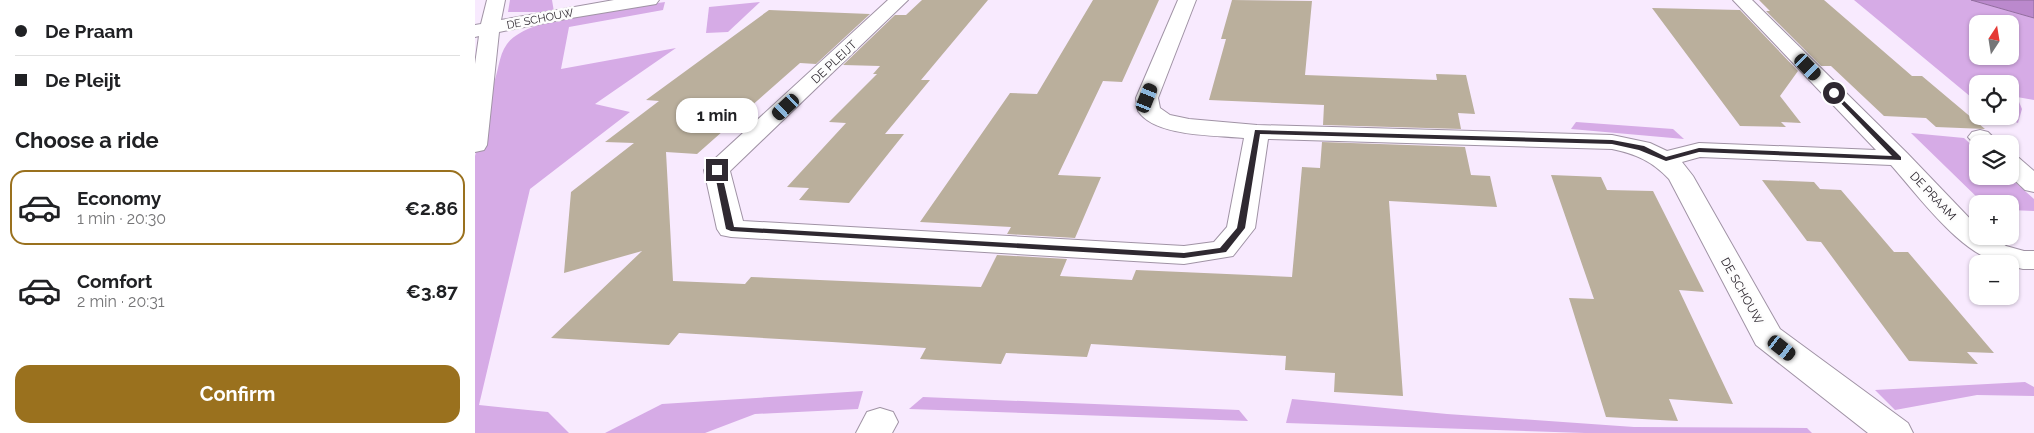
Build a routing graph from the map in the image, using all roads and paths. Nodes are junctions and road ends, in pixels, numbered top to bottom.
1 (496, 0) edge
2 (650, 0) edge
3 (899, 0) edge
4 (1187, 0) edge
5 (1742, 0) edge
6 (483, 30) edge
7 (1257, 132) junction
8 (475, 145) edge
9 (1898, 158) junction
10 (1666, 159) junction
11 (2019, 171) edge
12 (2034, 184) edge
13 (2034, 260) edge
14 (1895, 433) edge

1 - 6 street
2 - 6 street, DE SCHOUW
3 - 7 street, DE PLEIJT
4 - 7 street, DE SCHOUW
5 - 9 street, DE PRAAM
6 - 8 street
7 - 10 street, DE SCHOUW
9 - 10 street
9 - 13 street, DE PRAAM
10 - 14 street, DE SCHOUW
11 - 12 street

